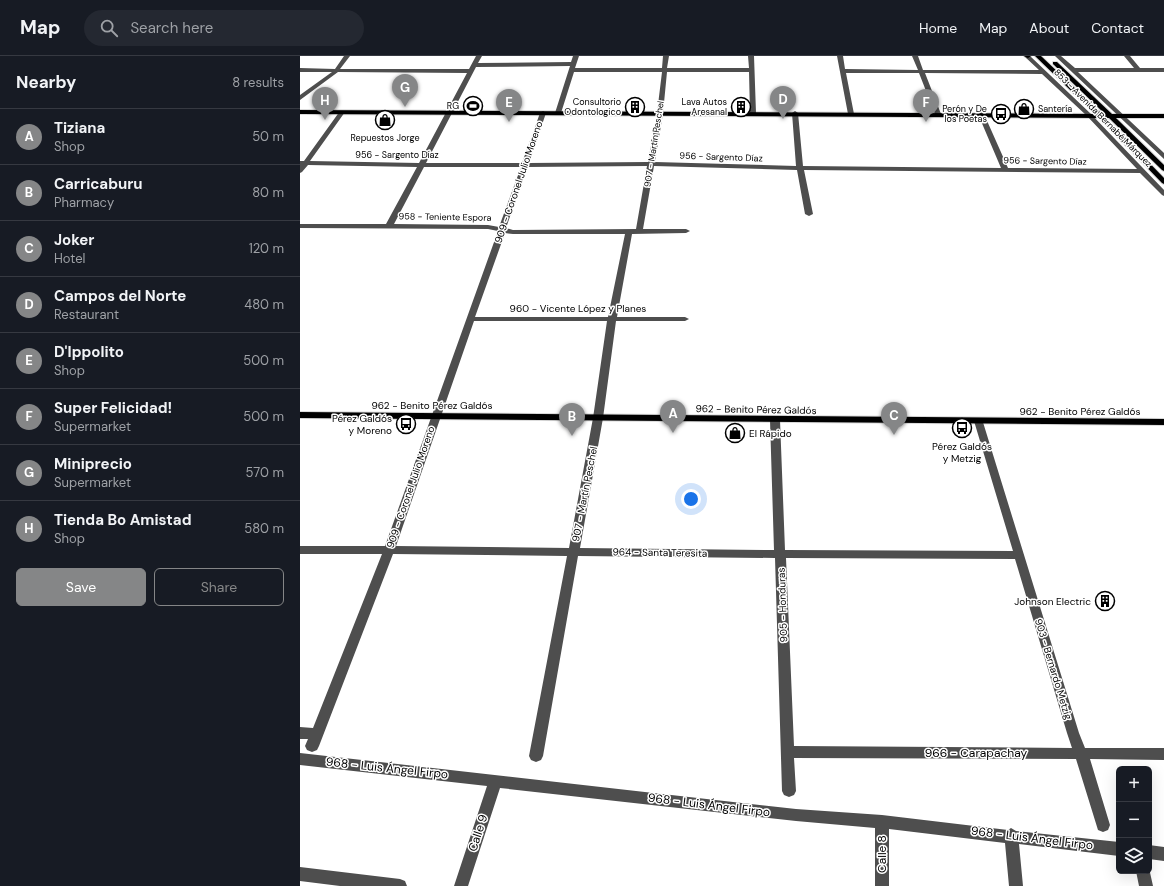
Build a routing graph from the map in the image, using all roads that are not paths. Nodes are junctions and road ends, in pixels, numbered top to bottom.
1 (347, 56) edge
2 (480, 56) edge
3 (576, 56) edge
4 (666, 56) edge
5 (751, 56) edge
6 (840, 56) edge
7 (915, 56) edge
8 (1027, 56) edge
9 (1038, 56) edge
10 (1048, 56) edge
11 (1058, 56) edge
12 (1127, 56) edge
13 (574, 64) junction
14 (473, 68) junction
15 (300, 70) edge
16 (337, 70) junction
17 (572, 70) junction
18 (664, 70) junction
19 (751, 70) junction
20 (843, 70) junction
21 (920, 70) junction
22 (1073, 70) junction
23 (1138, 70) junction
24 (1164, 70) edge
25 (1044, 72) junction
26 (300, 98) edge
27 (300, 112) edge
28 (342, 112) junction
29 (450, 113) junction
30 (542, 113) junction
31 (558, 113) junction
32 (660, 113) junction
33 (753, 113) junction
34 (795, 113) junction
35 (851, 114) junction
36 (938, 114) junction
37 (981, 114) junction
38 (1089, 115) junction
39 (1100, 115) junction
40 (1111, 115) junction
41 (1122, 115) junction
42 (1164, 116) edge
43 (1164, 157) edge
44 (303, 163) edge
45 (525, 164) junction
46 (650, 164) junction
47 (422, 165) junction
48 (800, 168) junction
49 (1005, 169) junction
50 (1164, 169) edge
51 (300, 171) edge
52 (1142, 171) junction
53 (1164, 182) edge
54 (1164, 194) edge
55 (809, 214) dead end
56 (300, 226) edge
57 (389, 226) junction
58 (501, 230) junction
59 (686, 231) dead end
60 (629, 232) junction
61 (639, 232) junction
62 (471, 318) junction
63 (612, 318) junction
64 (685, 319) dead end
65 (300, 415) edge
66 (435, 416) junction
67 (598, 418) junction
68 (775, 420) junction
69 (979, 422) junction
70 (1164, 422) edge
71 (300, 550) edge
72 (388, 550) junction
73 (573, 551) junction
74 (780, 555) junction
75 (1019, 555) junction
76 (300, 733) edge
77 (788, 752) junction
78 (1081, 753) junction
79 (1164, 754) edge
80 (536, 756) dead end
81 (300, 759) edge
82 (496, 780) junction
83 (789, 790) dead end
84 (882, 822) junction
85 (1103, 825) dead end
86 (1011, 835) junction
87 (1116, 849) edge
88 (1152, 852) edge
89 (1164, 854) edge
90 (300, 874) edge
91 (1144, 874) edge
92 (400, 886) edge
93 (461, 886) edge
94 (882, 886) edge
95 (1016, 886) edge
96 (1146, 886) edge

1 - 16 street
2 - 14 street
3 - 13 street
4 - 18 street, 907 - Martín Peschel
5 - 19 street
6 - 20 street
7 - 21 street
8 - 25 street, 853 - Avenida Bernabé Márquez
9 - 39 main road, 853 - Avenida Bernabé Márquez
10 - 40 main road, 853 - Avenida Bernabé Márquez
11 - 22 street, 853 - Avenida Bernabé Márquez
12 - 23 street
13 - 14 street
13 - 17 street
14 - 16 street
14 - 29 street
15 - 16 street
16 - 26 street
17 - 18 street
17 - 31 street
18 - 19 street
18 - 32 street, 907 - Martín Peschel
19 - 33 street
20 - 21 street
20 - 35 street
21 - 25 street
21 - 36 street
22 - 23 street
22 - 41 street, 853 - Avenida Bernabé Márquez
23 - 24 street
25 - 38 street, 853 - Avenida Bernabé Márquez
27 - 28 main road
28 - 29 main road
28 - 44 street
29 - 30 main road
29 - 47 street
30 - 31 main road
30 - 45 street, 909 - Coronel Julio Moreno
31 - 32 main road
32 - 33 main road
32 - 46 street, 907 - Martín Peschel
33 - 34 main road
34 - 35 main road
34 - 48 street
35 - 36 main road
36 - 37 main road
37 - 38 main road
37 - 49 street
38 - 39 main road
38 - 52 street, 853 - Avenida Bernabé Márquez
39 - 40 main road
39 - 53 main road, 853 - Avenida Bernabé Márquez
40 - 41 main road
40 - 50 main road, 853 - Avenida Bernabé Márquez
41 - 42 main road
41 - 43 street, 853 - Avenida Bernabé Márquez
44 - 47 street, 956 - Sargento Díaz
44 - 51 street
45 - 46 street, 956 - Sargento Díaz
45 - 47 street, 956 - Sargento Díaz
45 - 58 street, 909 - Coronel Julio Moreno
46 - 48 street, 956 - Sargento Díaz
46 - 61 street, 907 - Martín Peschel
47 - 57 street
48 - 49 street, 956 - Sargento Díaz
48 - 55 street
49 - 52 street, 956 - Sargento Díaz
52 - 54 street, 853 - Avenida Bernabé Márquez
56 - 57 street, 958 - Teniente Espora
57 - 58 street, 958 - Teniente Espora
58 - 60 street, 958 - Teniente Espora
58 - 62 street, 909 - Coronel Julio Moreno
59 - 61 street, 958 - Teniente Espora
60 - 61 street, 958 - Teniente Espora
60 - 63 street, 907 - Martín Peschel
62 - 63 street, 960 - Vicente López y Planes
62 - 66 street, 909 - Coronel Julio Moreno
63 - 64 street, 960 - Vicente López y Planes
63 - 67 street, 907 - Martín Peschel
65 - 66 main road, 962 - Benito Pérez Galdós
66 - 67 main road, 962 - Benito Pérez Galdós
66 - 72 street, 909 - Coronel Julio Moreno
67 - 68 main road, 962 - Benito Pérez Galdós
67 - 73 street, 907 - Martín Peschel
68 - 69 main road, 962 - Benito Pérez Galdós
68 - 74 street, 905 - Honduras
69 - 70 main road, 962 - Benito Pérez Galdós
69 - 75 street, 903 - Bernardo Metzig
71 - 72 street, 964 - Santa Teresita
72 - 73 street, 964 - Santa Teresita
72 - 76 street, 909 - Coronel Julio Moreno
73 - 74 street, 964 - Santa Teresita
73 - 80 street, 907 - Martín Peschel
74 - 75 street, 964 - Santa Teresita
74 - 77 street, 905 - Honduras
75 - 78 street, 903 - Bernardo Metzig
77 - 78 street, 966 - Carapachay
77 - 83 street, 905 - Honduras
78 - 79 street, 966 - Carapachay
78 - 85 street, 903 - Bernardo Metzig
81 - 82 street, 968 - Luis Ángel Firpo
82 - 84 street, 968 - Luis Ángel Firpo
82 - 93 street, Calle 9
84 - 86 street, 968 - Luis Ángel Firpo
84 - 94 street, Calle 8
86 - 87 street, 968 - Luis Ángel Firpo
86 - 95 street
88 - 89 street
90 - 92 street
91 - 96 street

